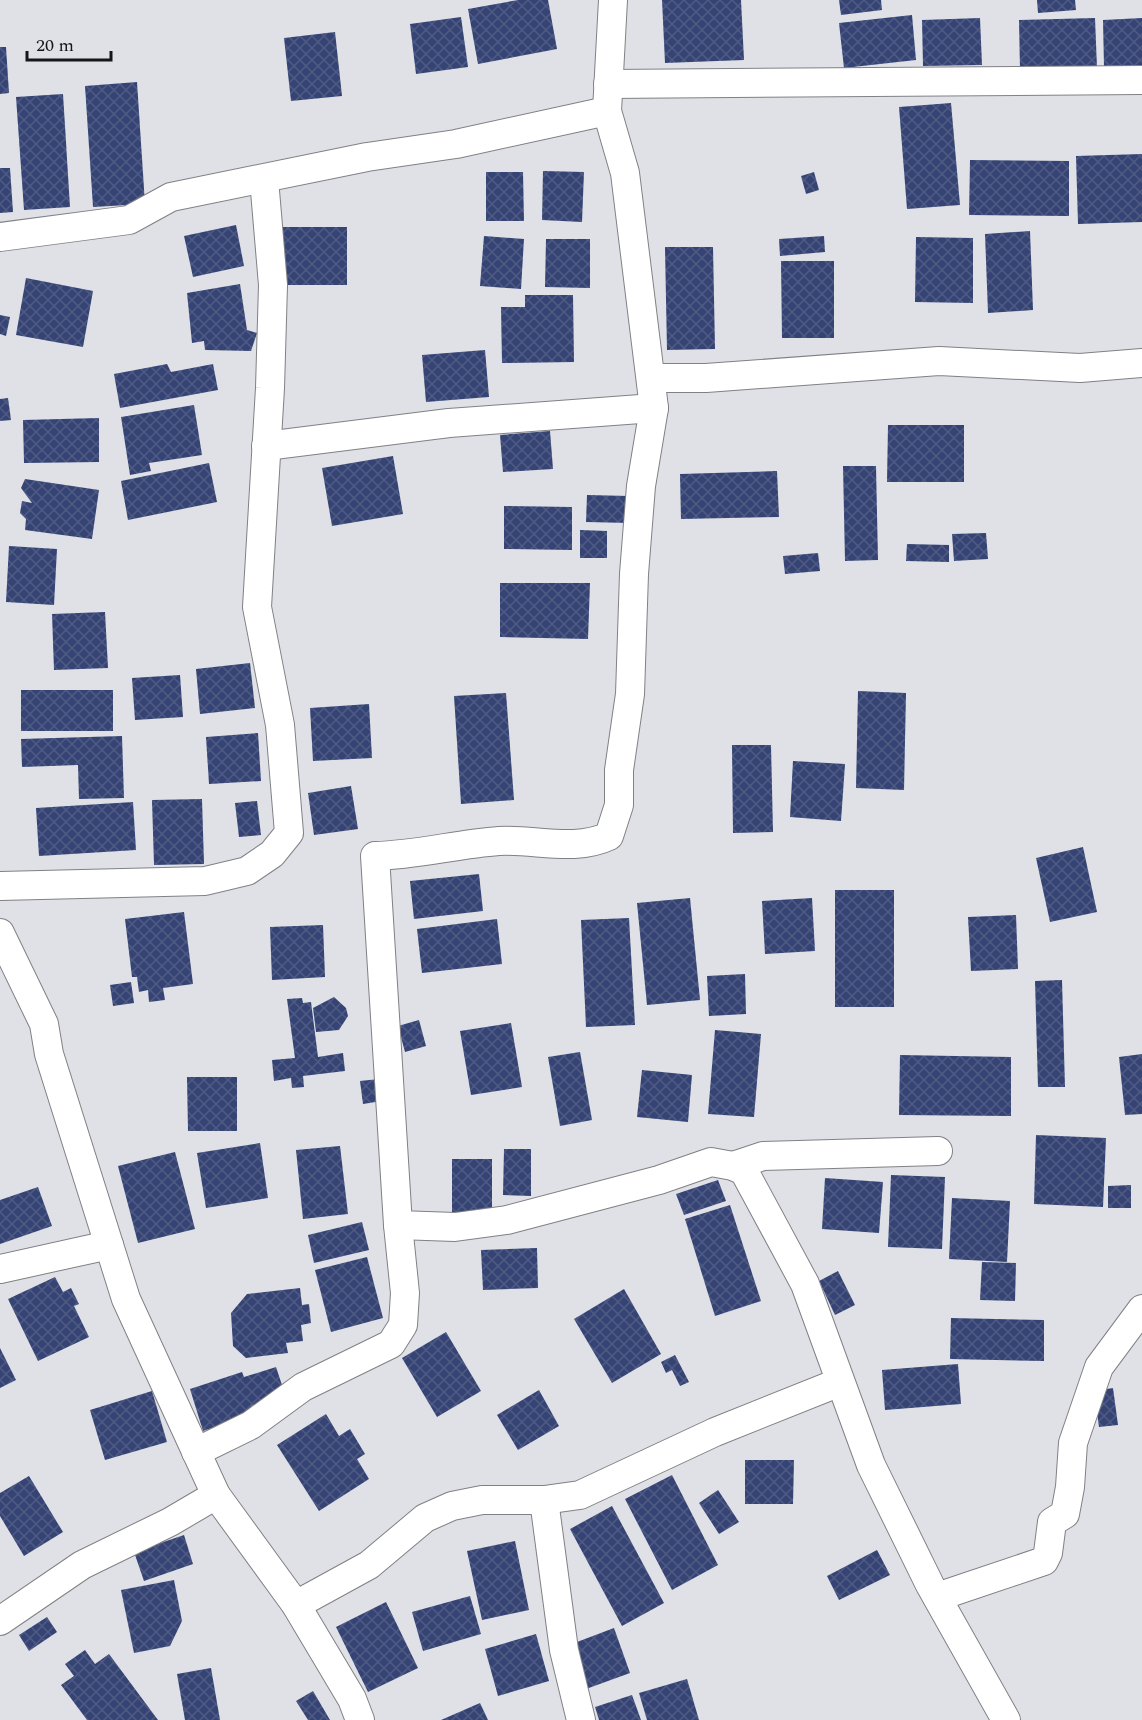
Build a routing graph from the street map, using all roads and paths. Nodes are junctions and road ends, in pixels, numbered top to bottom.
1 (613, 0) edge
2 (1142, 80) edge
3 (608, 97) junction
4 (264, 179) junction
5 (0, 237) edge
6 (1142, 363) edge
7 (651, 378) junction
8 (654, 408) junction
9 (266, 446) junction
10 (0, 886) edge
11 (0, 933) edge
12 (938, 1151) dead end
13 (733, 1166) junction
14 (398, 1225) junction
15 (109, 1245) junction
16 (0, 1269) edge
17 (1142, 1309) edge
18 (840, 1382) junction
19 (196, 1452) junction
20 (216, 1495) junction
21 (544, 1500) junction
22 (937, 1597) junction
23 (296, 1605) junction
24 (0, 1621) edge
25 (360, 1720) edge
26 (581, 1720) edge
27 (1006, 1720) edge

1 - 3 street
2 - 3 street
3 - 4 street
3 - 7 street
4 - 5 street
4 - 9 street
6 - 7 street
7 - 8 street
8 - 9 street
8 - 14 street
9 - 10 street
11 - 15 street
12 - 13 street
13 - 14 street
13 - 18 street
14 - 19 street
15 - 16 street
15 - 19 street
17 - 22 street
18 - 21 street
18 - 22 street
19 - 20 street
20 - 23 street
20 - 24 street
21 - 23 street
21 - 26 street
22 - 27 street
23 - 25 street

